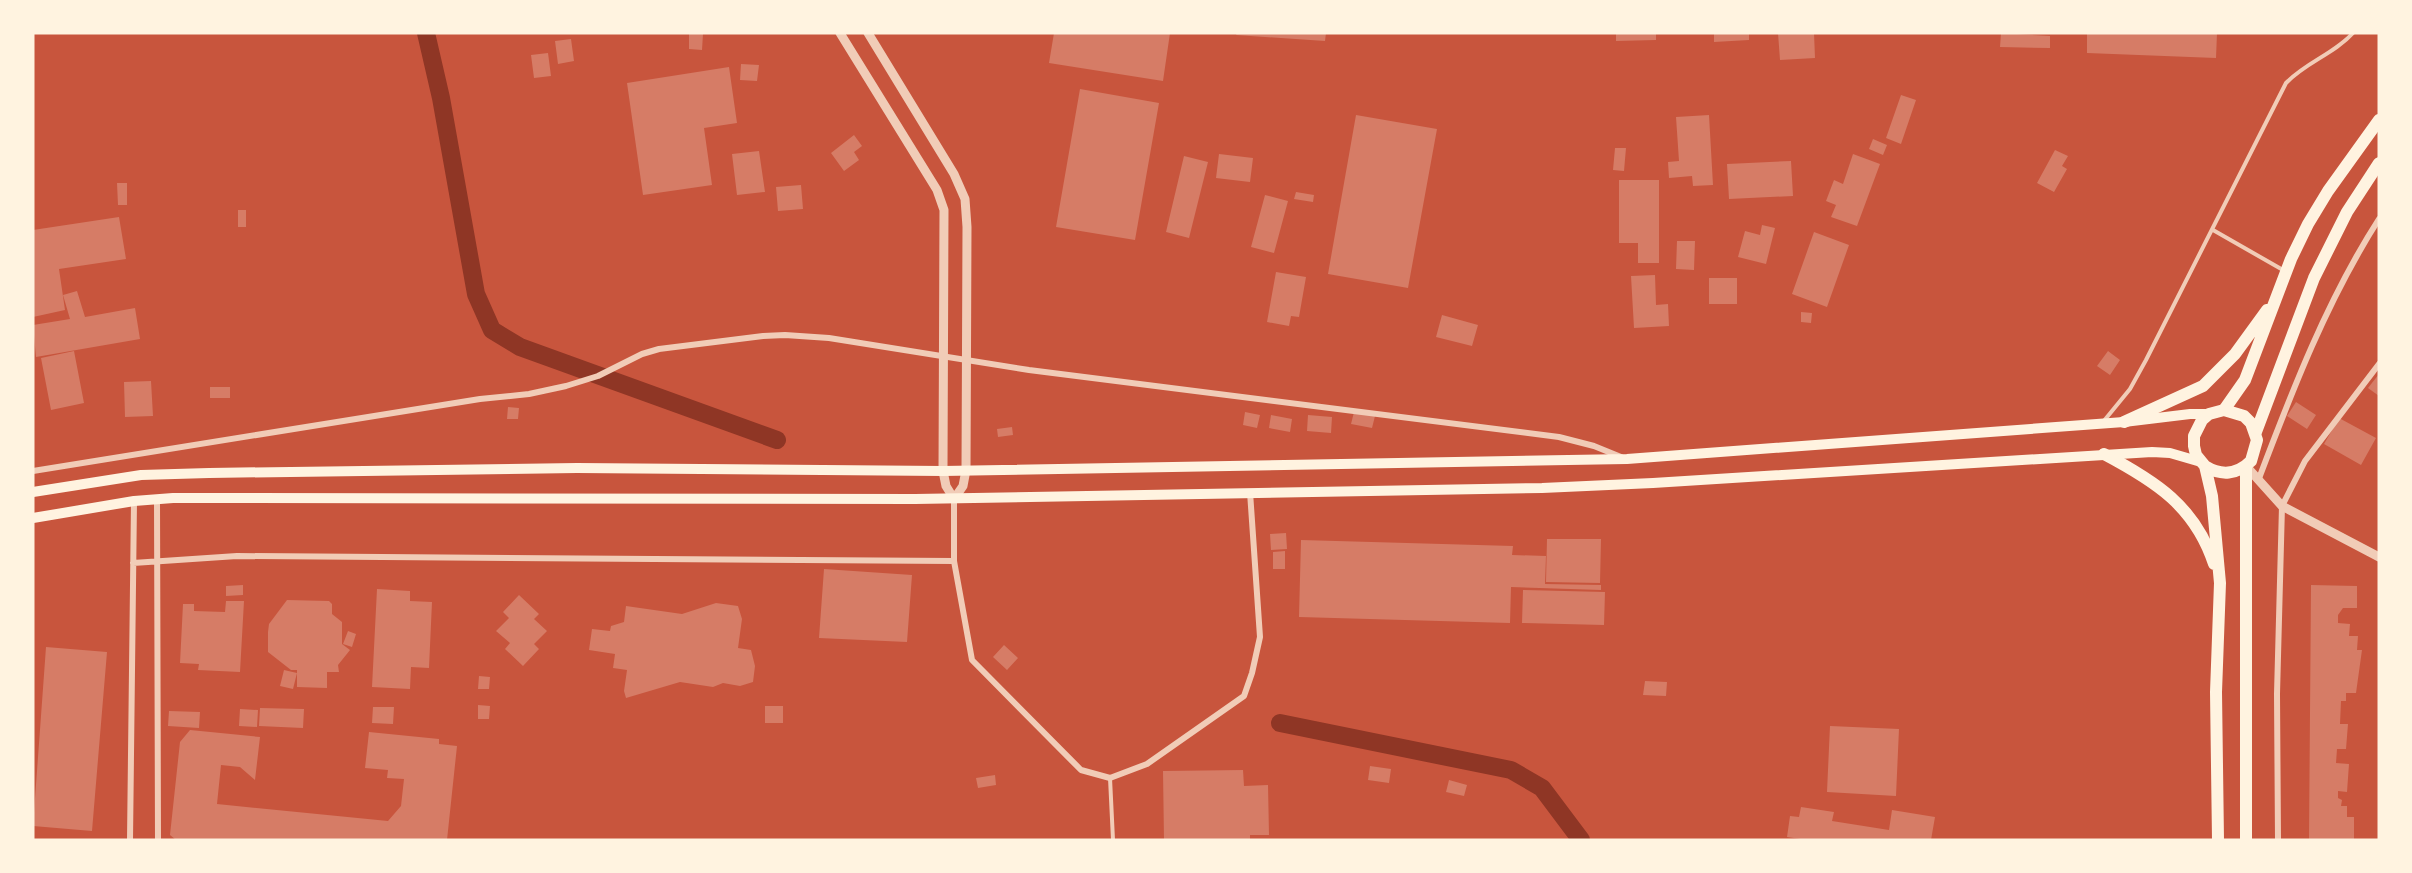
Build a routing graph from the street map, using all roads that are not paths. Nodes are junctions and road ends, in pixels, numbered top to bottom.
1 (840, 33) edge
2 (868, 33) edge
3 (2353, 33) edge
4 (2379, 120) edge
5 (2379, 163) edge
6 (2379, 219) edge
7 (2213, 230) junction
8 (2286, 272) junction
9 (2277, 297) junction
10 (944, 357) junction
11 (967, 361) junction
12 (2379, 364) edge
13 (2224, 410) junction
14 (2209, 414) junction
15 (2124, 422) junction
16 (2102, 423) junction
17 (2256, 432) junction
18 (2104, 454) junction
19 (1627, 459) junction
20 (2203, 464) junction
21 (2246, 466) junction
22 (966, 470) junction
23 (33, 471) edge
24 (943, 471) junction
25 (2258, 481) junction
26 (33, 492) edge
27 (1250, 492) junction
28 (157, 499) junction
29 (954, 499) junction
30 (134, 501) junction
31 (2282, 506) junction
32 (33, 518) edge
33 (2379, 557) edge
34 (954, 561) junction
35 (157, 562) junction
36 (133, 563) junction
37 (2220, 583) junction
38 (1110, 778) junction
39 (130, 840) edge
40 (158, 840) edge
41 (1113, 840) edge
42 (2218, 840) edge
43 (2246, 840) edge
44 (2278, 840) edge

1 - 10 street
2 - 11 street
3 - 7 lane
4 - 8 main road
5 - 17 main road
6 - 25 street
7 - 8 lane
7 - 16 lane
8 - 9 main road
9 - 13 main road
9 - 15 main road
10 - 11 street
10 - 23 street
10 - 24 street
11 - 19 street
11 - 22 street
12 - 31 street
13 - 14 main road
13 - 17 main road
14 - 15 main road
14 - 20 main road
15 - 16 main road
16 - 19 main road
17 - 21 main road
18 - 20 main road
18 - 27 main road
18 - 37 main road
19 - 22 main road
20 - 21 main road
20 - 37 main road
21 - 25 street
21 - 43 main road
22 - 24 main road
22 - 29 street
24 - 26 main road
24 - 29 street
25 - 31 street
27 - 29 main road
27 - 38 street
28 - 29 main road
28 - 30 main road
28 - 35 street
29 - 34 street
30 - 32 main road
30 - 36 street
31 - 33 street
31 - 44 street
34 - 35 street
34 - 38 street
35 - 36 street
35 - 40 street
36 - 39 street
37 - 42 main road
38 - 41 lane

